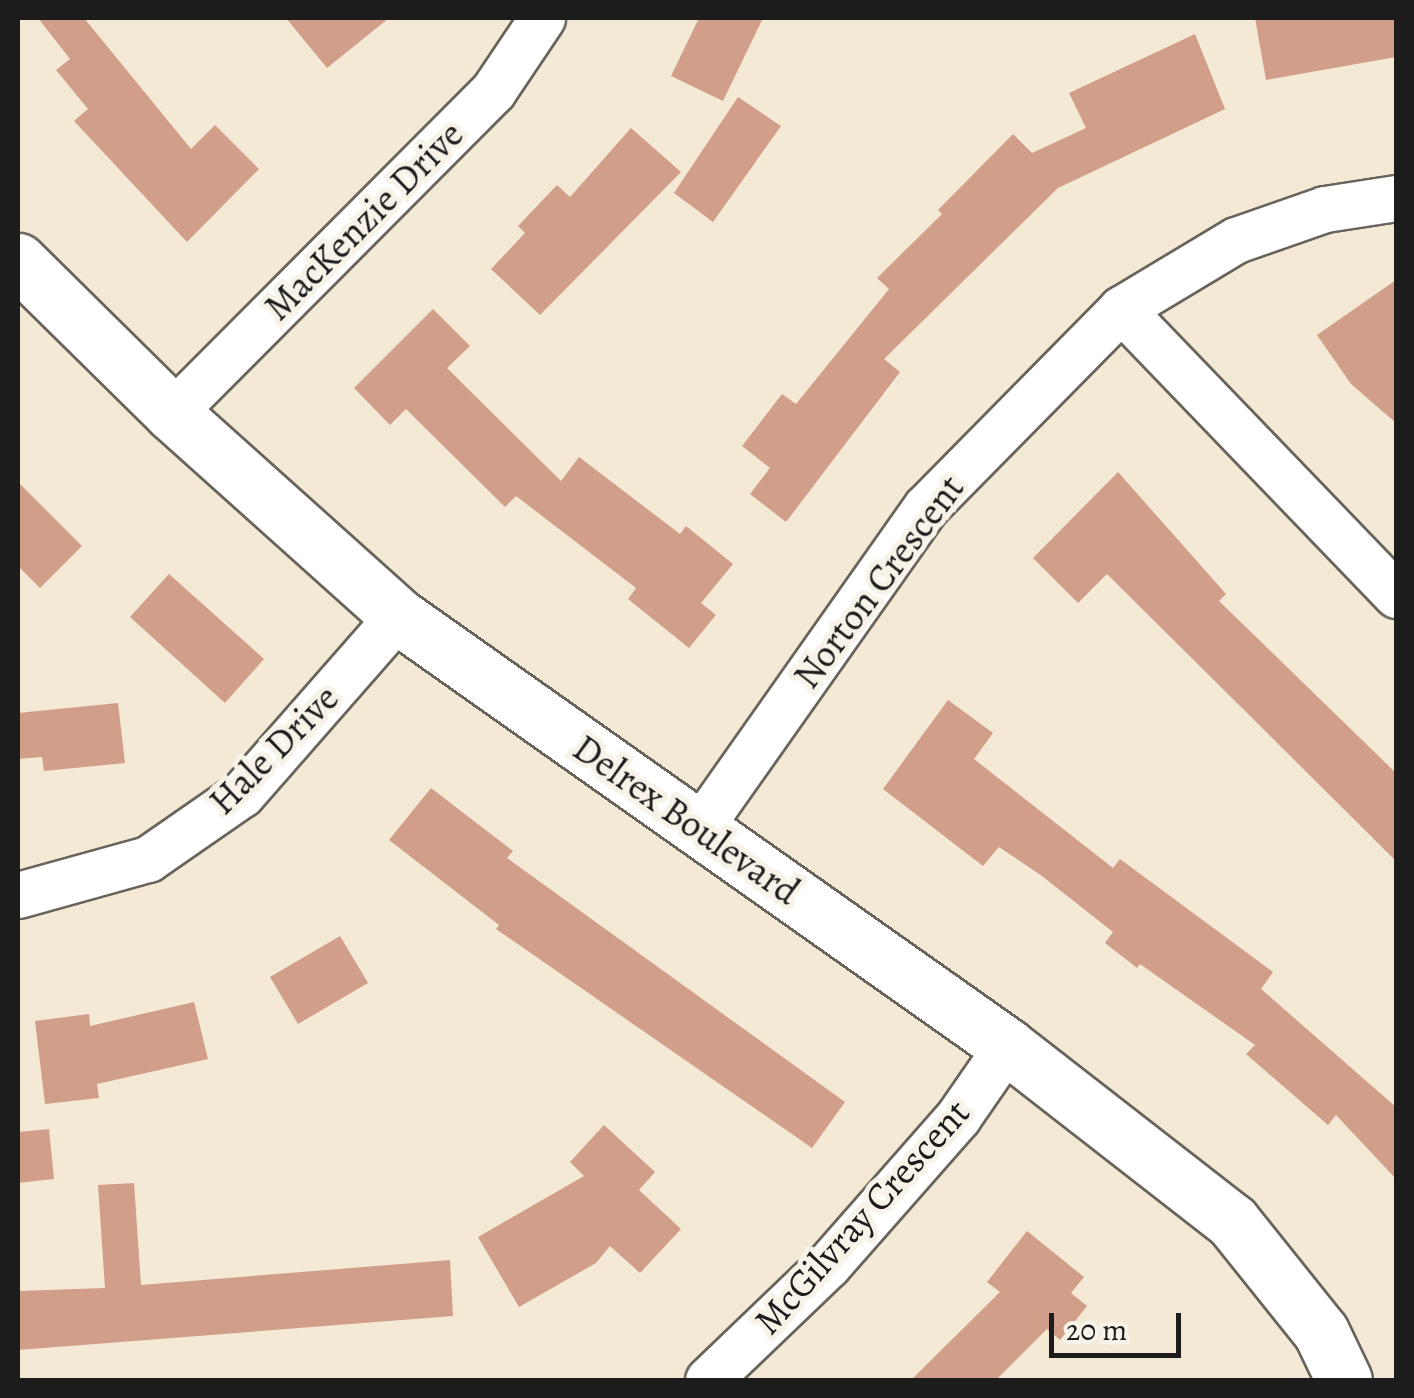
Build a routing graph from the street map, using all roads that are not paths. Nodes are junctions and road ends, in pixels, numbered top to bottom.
1 (542, 18) edge
2 (1396, 198) edge
3 (18, 261) edge
4 (1122, 309) junction
5 (172, 413) junction
6 (1396, 595) edge
7 (398, 616) junction
8 (698, 830) junction
9 (18, 895) edge
10 (1007, 1046) junction
11 (708, 1380) edge
12 (1344, 1380) edge

1 - 5 street, MacKenzie Drive
2 - 4 street, Norton Crescent
3 - 5 street, Delrex Boulevard
4 - 6 street
4 - 8 street, Norton Crescent
5 - 7 street, Delrex Boulevard
7 - 8 street, Delrex Boulevard
7 - 9 street, Hale Drive
8 - 10 street, Delrex Boulevard
10 - 11 street, McGilvray Crescent
10 - 12 street, Delrex Boulevard

